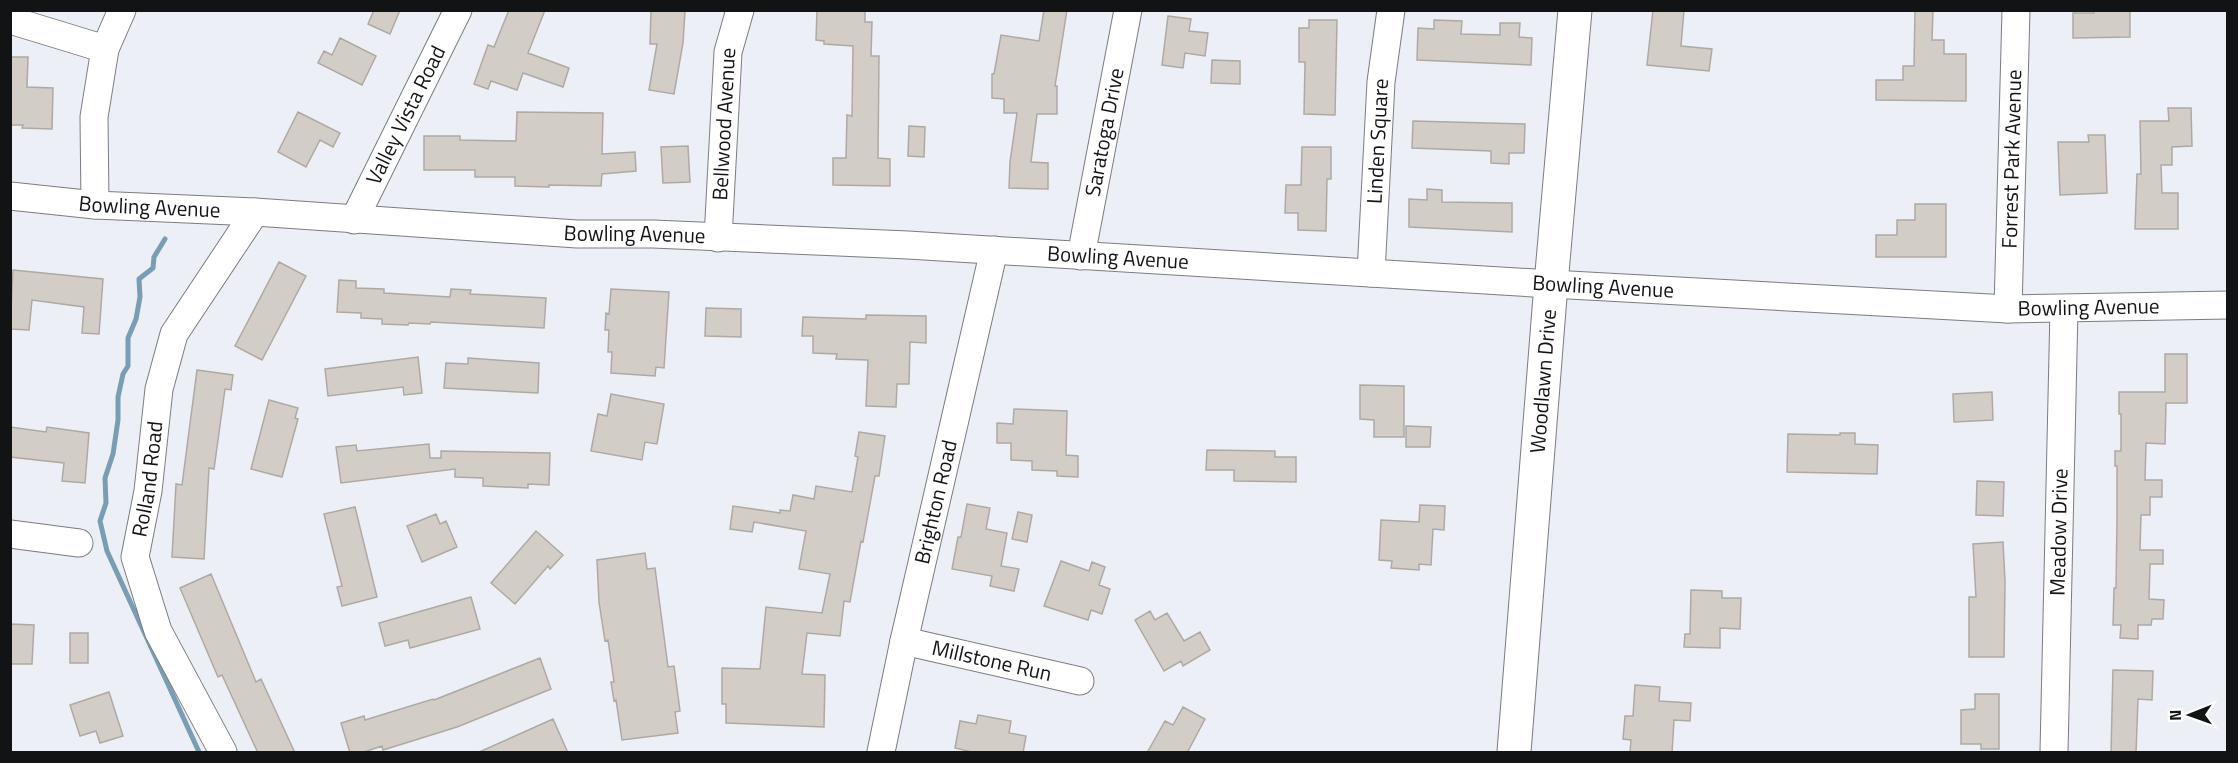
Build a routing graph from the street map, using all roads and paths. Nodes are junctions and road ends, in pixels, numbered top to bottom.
1 (122, 10) edge
2 (458, 10) edge
3 (740, 10) edge
4 (1128, 10) edge
5 (1390, 10) edge
6 (1575, 10) edge
7 (2016, 10) edge
8 (10, 20) edge
9 (105, 49) junction
10 (10, 196) edge
11 (94, 205) junction
12 (255, 212) junction
13 (354, 220) junction
14 (718, 238) junction
15 (994, 250) junction
16 (1081, 256) junction
17 (1371, 273) junction
18 (1551, 284) junction
19 (2228, 305) edge
20 (2008, 309) junction
21 (2064, 309) junction
22 (10, 534) edge
23 (79, 543) dead end
24 (904, 641) junction
25 (1080, 681) dead end
26 (223, 753) edge
27 (881, 753) edge
28 (1514, 753) edge
29 (2054, 753) edge

1 - 9 street
2 - 13 street, Valley Vista Road
3 - 14 street, Bellwood Avenue
4 - 16 street, Saratoga Drive
5 - 17 street, Linden Square
6 - 18 main road, Woodlawn Drive
7 - 20 street, Forrest Park Avenue
8 - 9 street
9 - 11 street
10 - 11 street, Bowling Avenue
11 - 12 street, Bowling Avenue
12 - 13 street, Bowling Avenue
12 - 26 street, Rolland Road
13 - 14 street, Bowling Avenue
14 - 15 street, Bowling Avenue
15 - 16 street, Bowling Avenue
15 - 24 street, Brighton Road
16 - 17 street, Bowling Avenue
17 - 18 street, Bowling Avenue
18 - 20 street, Bowling Avenue
18 - 28 main road, Woodlawn Drive
19 - 21 street, Bowling Avenue
20 - 21 street, Bowling Avenue
21 - 29 street, Meadow Drive
22 - 23 street
24 - 25 street, Millstone Run
24 - 27 street, Brighton Road

